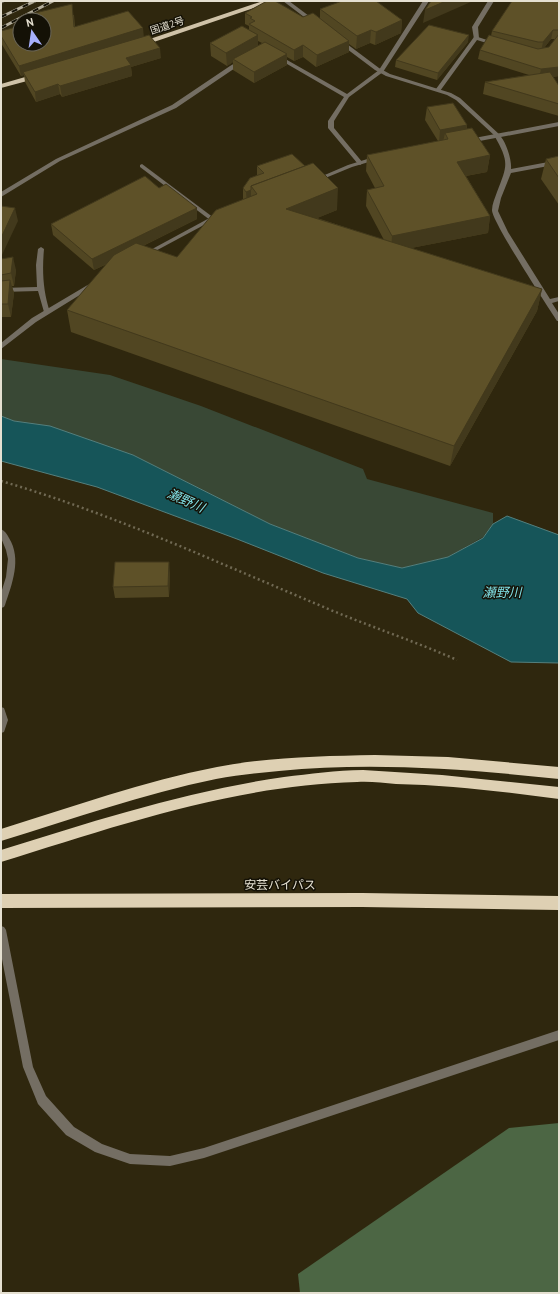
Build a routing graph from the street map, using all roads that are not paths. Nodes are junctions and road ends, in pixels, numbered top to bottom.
1 (270, 1) edge
2 (286, 1) edge
3 (426, 1) edge
4 (491, 1) edge
5 (322, 28) edge
6 (334, 37) edge
7 (476, 38) junction
8 (499, 45) edge
9 (128, 48) edge
10 (271, 53) edge
11 (245, 59) edge
12 (381, 71) junction
13 (47, 72) edge
14 (1, 86) edge
15 (438, 90) junction
16 (347, 96) junction
17 (559, 124) edge
18 (497, 135) junction
19 (459, 142) edge
20 (384, 157) edge
21 (559, 162) edge
22 (360, 163) junction
23 (142, 166) dead end
24 (509, 171) junction
25 (308, 183) edge
26 (1, 195) edge
27 (219, 216) edge
28 (212, 219) junction
29 (41, 249) dead end
30 (139, 259) edge
31 (100, 281) edge
32 (41, 289) junction
33 (1, 290) edge
34 (559, 300) edge
35 (548, 302) junction
36 (47, 312) junction
37 (559, 319) edge
38 (1, 347) edge
39 (1, 532) edge
40 (1, 605) edge
41 (1, 711) edge
42 (1, 728) edge
43 (559, 773) edge
44 (559, 793) edge
45 (1, 835) edge
46 (1, 856) edge
47 (1, 901) edge
48 (559, 903) edge
49 (1, 930) edge
50 (559, 1035) edge

1 - 9 highway, 国道2号
2 - 5 street
3 - 12 street
4 - 7 street
6 - 12 street
7 - 8 street
7 - 15 street
10 - 16 street
11 - 26 street
12 - 15 street
12 - 16 street
13 - 14 highway
15 - 18 street
16 - 22 street
17 - 18 street
18 - 19 street
18 - 24 street
20 - 22 street
21 - 24 street
22 - 25 street
23 - 28 street
24 - 35 street
27 - 28 street
28 - 30 street
29 - 32 street
31 - 36 street
32 - 33 street
32 - 36 street
34 - 35 street
35 - 37 street
36 - 38 street
39 - 40 street
41 - 42 street
43 - 45 highway
44 - 46 highway
47 - 48 highway, 安芸バイパス
49 - 50 street

